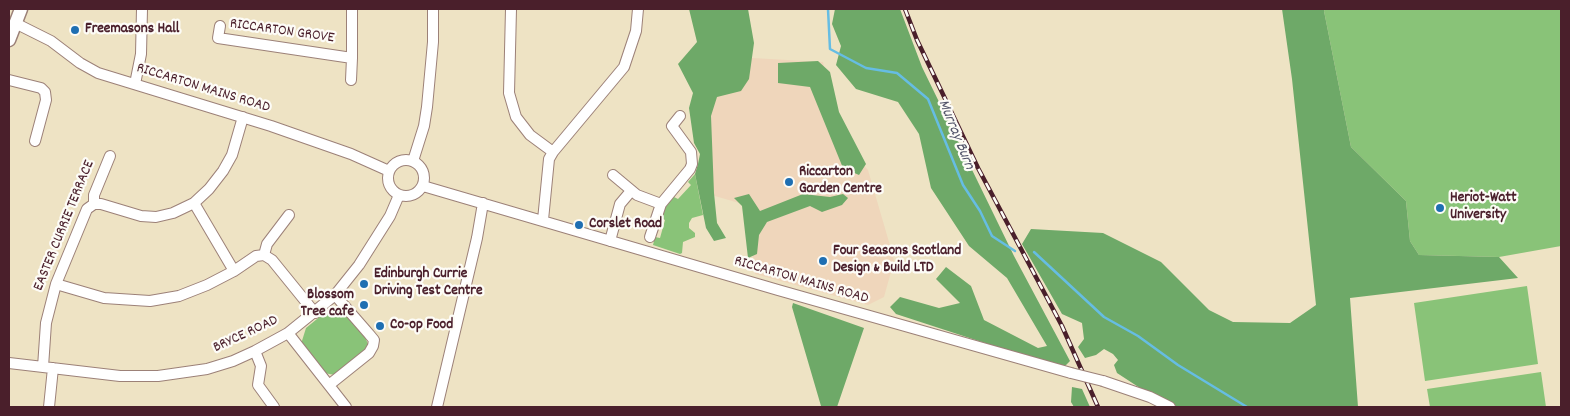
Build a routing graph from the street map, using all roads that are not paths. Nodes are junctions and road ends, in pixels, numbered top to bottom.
1 (21, 9) edge
2 (142, 9) edge
3 (352, 9) edge
4 (433, 9) edge
5 (511, 9) edge
6 (638, 9) edge
7 (15, 23) junction
8 (220, 26) dead end
9 (9, 40) edge
10 (352, 58) junction
11 (9, 80) edge
12 (351, 80) dead end
13 (134, 84) junction
14 (680, 116) dead end
15 (243, 117) junction
16 (35, 142) dead end
17 (553, 152) junction
18 (110, 156) dead end
19 (413, 161) junction
20 (389, 171) junction
21 (613, 175) dead end
22 (423, 186) junction
23 (631, 191) junction
24 (399, 195) junction
25 (194, 203) junction
26 (483, 203) junction
27 (94, 204) junction
28 (660, 204) junction
29 (289, 215) dead end
30 (543, 220) junction
31 (650, 237) dead end
32 (610, 241) junction
33 (264, 255) junction
34 (234, 272) junction
35 (56, 284) junction
36 (335, 295) junction
37 (315, 312) junction
38 (288, 333) junction
39 (255, 351) junction
40 (9, 363) edge
41 (48, 367) junction
42 (329, 385) junction
43 (49, 407) edge
44 (274, 407) edge
45 (346, 407) edge
46 (437, 407) edge
47 (1170, 407) edge

1 - 7 main road
2 - 13 street
3 - 10 street, RICCARTON GROVE
4 - 19 street
5 - 17 street
6 - 17 street
7 - 9 main road
7 - 13 street, RICCARTON MAINS ROAD
8 - 10 street, RICCARTON GROVE
10 - 12 street, RICCARTON GROVE
11 - 16 street
13 - 15 street, RICCARTON MAINS ROAD
14 - 28 street
15 - 20 street, RICCARTON MAINS ROAD
15 - 25 street
17 - 30 street
18 - 27 street, EASTER CURRIE TERRACE
19 - 20 street
19 - 22 street
20 - 24 street
21 - 23 street
22 - 24 street
22 - 26 street, RICCARTON MAINS ROAD
23 - 28 street
23 - 32 street
24 - 36 street, BRYCE ROAD
25 - 27 street
25 - 34 street
26 - 30 street, RICCARTON MAINS ROAD
26 - 46 street
27 - 35 street, EASTER CURRIE TERRACE
28 - 31 street
29 - 33 street
30 - 32 street, RICCARTON MAINS ROAD
32 - 47 street, RICCARTON MAINS ROAD, bridge
33 - 34 street
33 - 37 street
34 - 35 street
35 - 41 street, EASTER CURRIE TERRACE
36 - 37 street, BRYCE ROAD
36 - 42 street
37 - 38 street, BRYCE ROAD
38 - 39 street, BRYCE ROAD
38 - 42 street
39 - 41 street, BRYCE ROAD
39 - 44 street
40 - 41 street, BRYCE ROAD
41 - 43 street, EASTER CURRIE TERRACE
42 - 45 street

